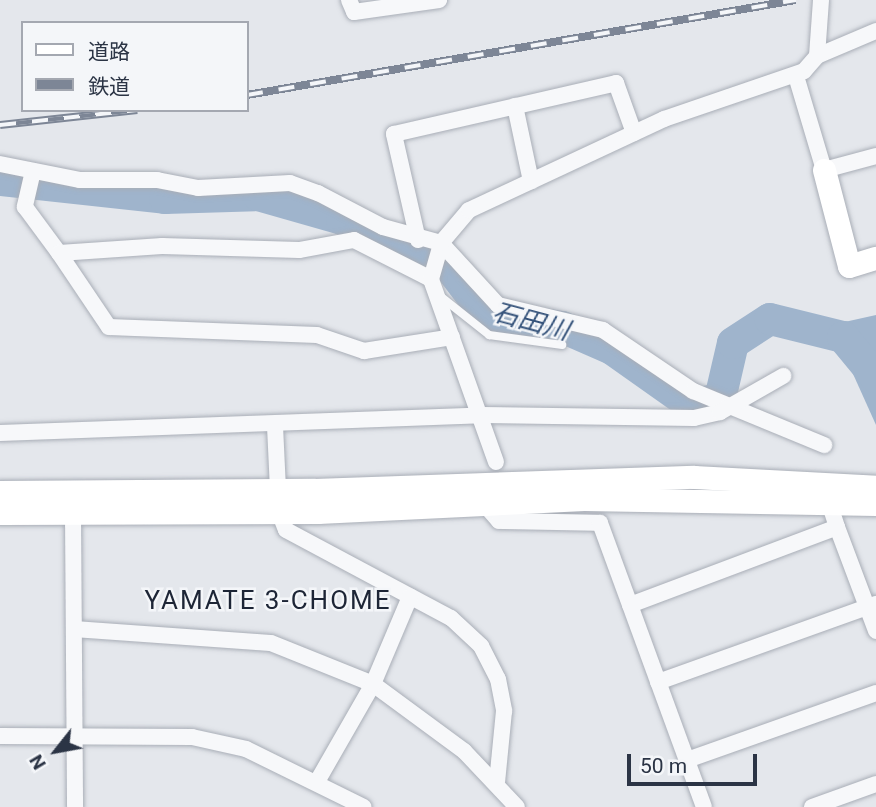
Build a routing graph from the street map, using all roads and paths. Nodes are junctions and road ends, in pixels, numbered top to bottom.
1 (349, 0) edge
2 (439, 0) edge
3 (821, 0) edge
4 (876, 31) edge
5 (817, 56) junction
6 (796, 76) junction
7 (515, 106) junction
8 (634, 133) junction
9 (876, 156) edge
10 (0, 164) edge
11 (824, 170) junction
12 (33, 171) junction
13 (531, 181) junction
14 (383, 227) junction
15 (354, 240) junction
16 (418, 240) junction
17 (441, 243) junction
18 (59, 253) junction
19 (876, 258) edge
20 (433, 286) junction
21 (452, 337) junction
22 (562, 345) dead end
23 (783, 376) dead end
24 (727, 407) junction
25 (481, 415) junction
26 (275, 426) junction
27 (0, 433) edge
28 (824, 445) dead end
29 (496, 462) dead end
30 (876, 487) edge
31 (0, 492) edge
32 (278, 501) junction
33 (829, 503) junction
34 (876, 504) edge
35 (485, 505) junction
36 (0, 513) edge
37 (73, 514) junction
38 (837, 527) junction
39 (411, 597) junction
40 (630, 605) junction
41 (872, 606) edge
42 (74, 629) junction
43 (876, 631) edge
44 (658, 681) junction
45 (373, 684) junction
46 (876, 692) edge
47 (72, 733) junction
48 (0, 736) edge
49 (687, 760) junction
50 (318, 780) junction
51 (498, 782) junction
52 (876, 784) edge
53 (75, 807) edge
54 (364, 807) edge
55 (517, 807) edge
56 (704, 807) edge
57 (812, 807) edge

1 - 2 street
3 - 5 street
4 - 5 street
5 - 6 street
6 - 8 street
6 - 11 street
7 - 8 street
7 - 13 street
7 - 16 street
8 - 13 street
9 - 11 street
10 - 12 street
11 - 19 street
12 - 14 street
12 - 18 street
13 - 17 street
14 - 15 street
14 - 16 street
15 - 18 street
15 - 20 street
16 - 17 street
17 - 20 street
17 - 24 street
18 - 21 street
20 - 21 street
20 - 22 lane
21 - 25 street
23 - 24 street
24 - 25 street
24 - 28 street
25 - 26 street
25 - 29 street
26 - 27 street
26 - 32 street
30 - 32 street
31 - 32 street
32 - 35 street
32 - 37 street
32 - 39 street
33 - 34 street
33 - 35 street
33 - 38 street
35 - 40 street
36 - 37 street
37 - 42 street
38 - 40 street
38 - 41 street
39 - 45 street
39 - 51 street
40 - 44 street
41 - 43 street
41 - 44 street
42 - 45 street
42 - 47 street
44 - 49 street
45 - 50 street
45 - 51 street
46 - 49 street
47 - 48 street
47 - 50 street
47 - 53 street
49 - 56 street
50 - 54 street
51 - 55 street
52 - 57 street

